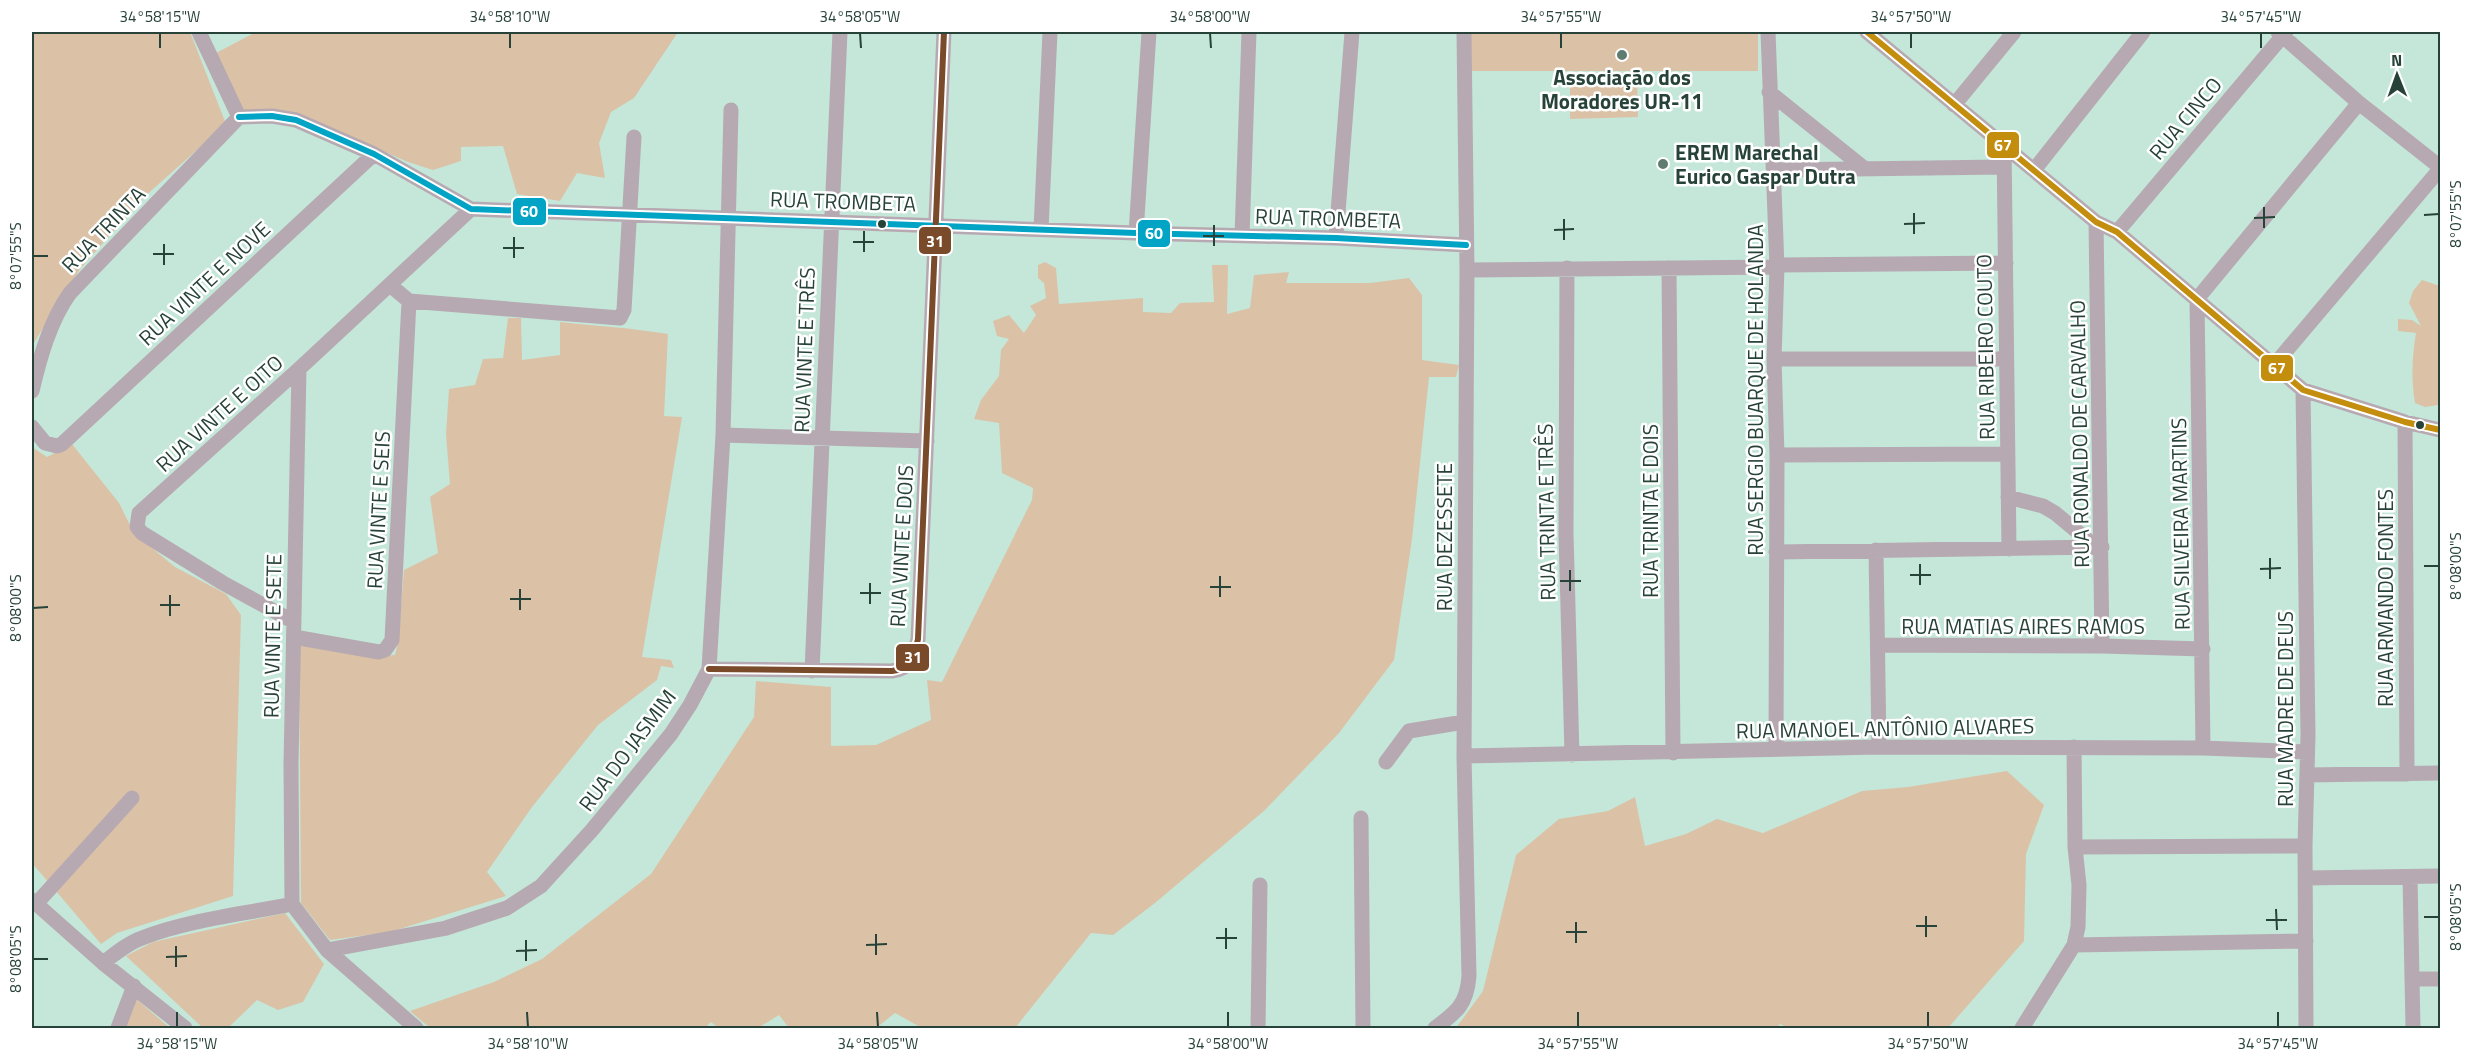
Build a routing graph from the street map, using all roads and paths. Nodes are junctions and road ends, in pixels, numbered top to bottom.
1 (199, 32) edge
2 (840, 32) edge
3 (944, 32) edge
4 (1050, 32) edge
5 (1149, 32) edge
6 (1249, 32) edge
7 (1352, 32) edge
8 (1464, 32) edge
9 (1768, 32) edge
10 (2014, 32) edge
11 (2143, 32) edge
12 (2282, 33) edge
13 (1877, 35) edge
14 (1769, 92) junction
15 (2359, 102) junction
16 (1954, 105) junction
17 (731, 110) dead end
18 (239, 117) junction
19 (634, 137) dead end
20 (2004, 145) junction
21 (374, 154) junction
22 (2003, 167) junction
23 (1864, 168) junction
24 (2440, 168) edge
25 (1775, 170) junction
26 (2034, 170) junction
27 (471, 209) junction
28 (629, 213) junction
29 (729, 218) junction
30 (830, 222) junction
31 (2096, 222) junction
32 (935, 226) junction
33 (1041, 229) junction
34 (2117, 232) junction
35 (1136, 233) junction
36 (1242, 236) junction
37 (1336, 237) junction
38 (1466, 245) junction
39 (2006, 263) junction
40 (1777, 266) junction
41 (1567, 268) junction
42 (1669, 268) junction
43 (1467, 270) junction
44 (390, 285) junction
45 (2197, 299) junction
46 (409, 301) junction
47 (1774, 359) junction
48 (2006, 359) junction
49 (2275, 364) junction
50 (299, 369) junction
51 (2303, 390) junction
52 (32, 391) edge
53 (2405, 422) junction
54 (32, 427) edge
55 (2440, 430) edge
56 (723, 435) junction
57 (822, 437) junction
58 (927, 441) junction
59 (2007, 454) junction
60 (1777, 455) junction
61 (2008, 497) junction
62 (2100, 548) junction
63 (2009, 549) junction
64 (1876, 550) junction
65 (1776, 552) junction
66 (294, 629) junction
67 (1878, 645) junction
68 (2102, 646) junction
69 (2203, 649) junction
70 (709, 669) junction
71 (812, 671) junction
72 (1464, 722) junction
73 (1879, 747) junction
74 (2074, 747) junction
75 (2203, 748) junction
76 (1776, 749) junction
77 (2307, 752) junction
78 (1673, 753) junction
79 (1572, 755) junction
80 (1464, 756) junction
81 (1386, 762) dead end
82 (2440, 773) edge
83 (2407, 774) junction
84 (2307, 775) junction
85 (132, 798) dead end
86 (1361, 818) dead end
87 (2305, 846) junction
88 (2075, 848) junction
89 (2440, 876) edge
90 (2410, 877) junction
91 (2306, 878) junction
92 (1260, 885) dead end
93 (34, 902) edge
94 (292, 904) junction
95 (2306, 941) junction
96 (2074, 945) junction
97 (327, 950) junction
98 (103, 963) junction
99 (2413, 979) junction
100 (2440, 979) edge
101 (134, 986) junction
102 (118, 1029) edge
103 (185, 1029) edge
104 (416, 1029) edge
105 (1258, 1029) edge
106 (1363, 1029) edge
107 (1435, 1029) edge
108 (2022, 1029) edge
109 (2306, 1029) edge
110 (2413, 1029) edge

1 - 18 street
2 - 30 street, RUA VINTE E TRÊS
3 - 32 street, RUA VINTE E DOIS
4 - 33 street
5 - 35 street
6 - 36 street
7 - 37 street
8 - 38 street, RUA DEZESSETE
9 - 14 street, RUA SERGIO BUARQUE DE HOLANDA
10 - 16 street
11 - 26 street
12 - 15 street
12 - 34 street, RUA CINCO
13 - 16 street
14 - 23 street
14 - 25 street, RUA SERGIO BUARQUE DE HOLANDA
15 - 24 street
15 - 45 street
16 - 20 street
17 - 29 street, RUA DO JASMIM
18 - 21 street, RUA TROMBETA
18 - 52 street, RUA TRINTA
19 - 28 street
20 - 22 street, RUA RIBEIRO COUTO
20 - 26 street
21 - 27 street, RUA TROMBETA
21 - 54 street, RUA VINTE E NOVE
22 - 23 street
22 - 39 street, RUA RIBEIRO COUTO
23 - 25 street
24 - 49 street
25 - 40 street, RUA SERGIO BUARQUE DE HOLANDA
26 - 31 street
27 - 28 street, RUA TROMBETA
27 - 44 street, RUA VINTE E OITO
28 - 29 street, RUA TROMBETA
28 - 46 street
29 - 30 street, RUA TROMBETA
29 - 56 street, RUA DO JASMIM
30 - 32 street, RUA TROMBETA
30 - 57 street, RUA VINTE E TRÊS
31 - 34 street
31 - 62 street, RUA RONALDO DE CARVALHO
32 - 33 street, RUA TROMBETA
32 - 58 street, RUA VINTE E DOIS
33 - 35 street, RUA TROMBETA
34 - 45 street
35 - 36 street, RUA TROMBETA
36 - 37 street, RUA TROMBETA
37 - 38 street, RUA TROMBETA
38 - 43 street, RUA DEZESSETE
39 - 40 street
39 - 48 street, RUA RIBEIRO COUTO
40 - 42 street
40 - 47 street, RUA SERGIO BUARQUE DE HOLANDA
41 - 42 street
41 - 43 street
41 - 79 street, RUA TRINTA E TRÊS
42 - 78 street, RUA TRINTA E DOIS
43 - 72 street, RUA DEZESSETE
44 - 46 street
44 - 50 street, RUA VINTE E OITO
45 - 49 street
45 - 69 street, RUA SILVEIRA MARTINS
46 - 66 street, RUA VINTE E SEIS
47 - 48 street
47 - 60 street, RUA SERGIO BUARQUE DE HOLANDA
48 - 59 street, RUA RIBEIRO COUTO
49 - 51 street
50 - 66 street, RUA VINTE E SETE
50 - 66 street, RUA VINTE E OITO
51 - 53 street
51 - 77 street, RUA MADRE DE DEUS
53 - 55 street
53 - 83 street, RUA ARMANDO FONTES
56 - 57 street, RUA VINTE E DOIS
56 - 70 street, RUA DO JASMIM
57 - 58 street, RUA VINTE E DOIS
57 - 71 street, RUA VINTE E TRÊS
58 - 71 street, RUA VINTE E DOIS
59 - 60 street
59 - 61 street, RUA RIBEIRO COUTO
60 - 65 street, RUA SERGIO BUARQUE DE HOLANDA
61 - 62 street
61 - 63 street, RUA RIBEIRO COUTO
62 - 63 street
62 - 68 street, RUA RONALDO DE CARVALHO
63 - 64 street
64 - 65 street
64 - 67 street
65 - 76 street, RUA SERGIO BUARQUE DE HOLANDA
66 - 94 street, RUA VINTE E SETE
67 - 68 street, RUA MATIAS AIRES RAMOS
67 - 73 street
68 - 69 street, RUA MATIAS AIRES RAMOS
69 - 75 street, RUA SILVEIRA MARTINS
70 - 71 street, RUA VINTE E DOIS
70 - 97 street, RUA DO JASMIM
72 - 80 street, RUA DEZESSETE
72 - 81 street
73 - 74 street, RUA MANOEL ANTÔNIO ALVARES
73 - 76 street, RUA MANOEL ANTÔNIO ALVARES
74 - 75 street, RUA MANOEL ANTÔNIO ALVARES
74 - 88 street
75 - 77 street, RUA MANOEL ANTÔNIO ALVARES
76 - 78 street, RUA MANOEL ANTÔNIO ALVARES
77 - 84 street, RUA MADRE DE DEUS
78 - 79 street, RUA MANOEL ANTÔNIO ALVARES
79 - 80 street, RUA MANOEL ANTÔNIO ALVARES
80 - 107 street, RUA DEZESSETE
82 - 83 street
83 - 84 street
84 - 87 street, RUA MADRE DE DEUS
85 - 93 street
86 - 106 street
87 - 88 street
87 - 91 street, RUA MADRE DE DEUS
88 - 96 street
89 - 90 street
90 - 91 street
90 - 99 street
91 - 95 street, RUA MADRE DE DEUS
92 - 105 street
93 - 98 street
94 - 97 street
94 - 98 street
95 - 96 street
95 - 109 street, RUA MADRE DE DEUS
96 - 108 street
97 - 104 street
98 - 101 street
99 - 100 street
99 - 110 street
101 - 102 street
101 - 103 street

